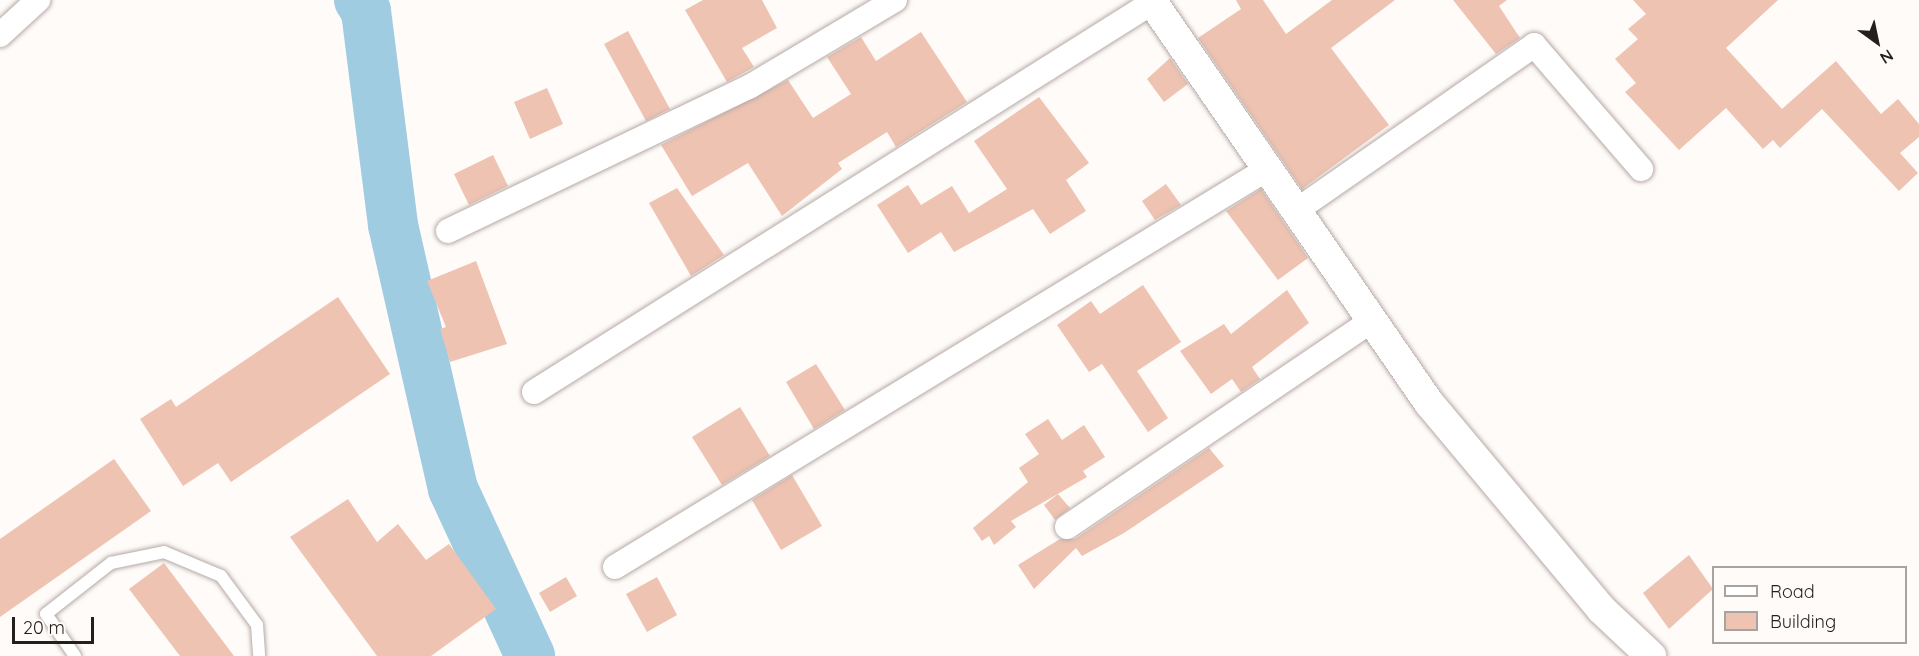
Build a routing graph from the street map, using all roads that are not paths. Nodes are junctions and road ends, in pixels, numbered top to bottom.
1 (38, 0) edge
2 (895, 0) edge
3 (1152, 1) edge
4 (0, 35) edge
5 (1267, 169) junction
6 (1641, 169) dead end
7 (1297, 210) junction
8 (448, 231) dead end
9 (1370, 322) junction
10 (534, 392) dead end
11 (1067, 527) dead end
12 (615, 567) dead end
13 (75, 656) edge
14 (259, 656) edge
15 (1651, 656) edge

1 - 4 street
2 - 8 street
3 - 5 street
3 - 10 street
5 - 7 street
5 - 12 street
6 - 7 street
7 - 9 street
9 - 11 street
9 - 15 street
13 - 14 lane

